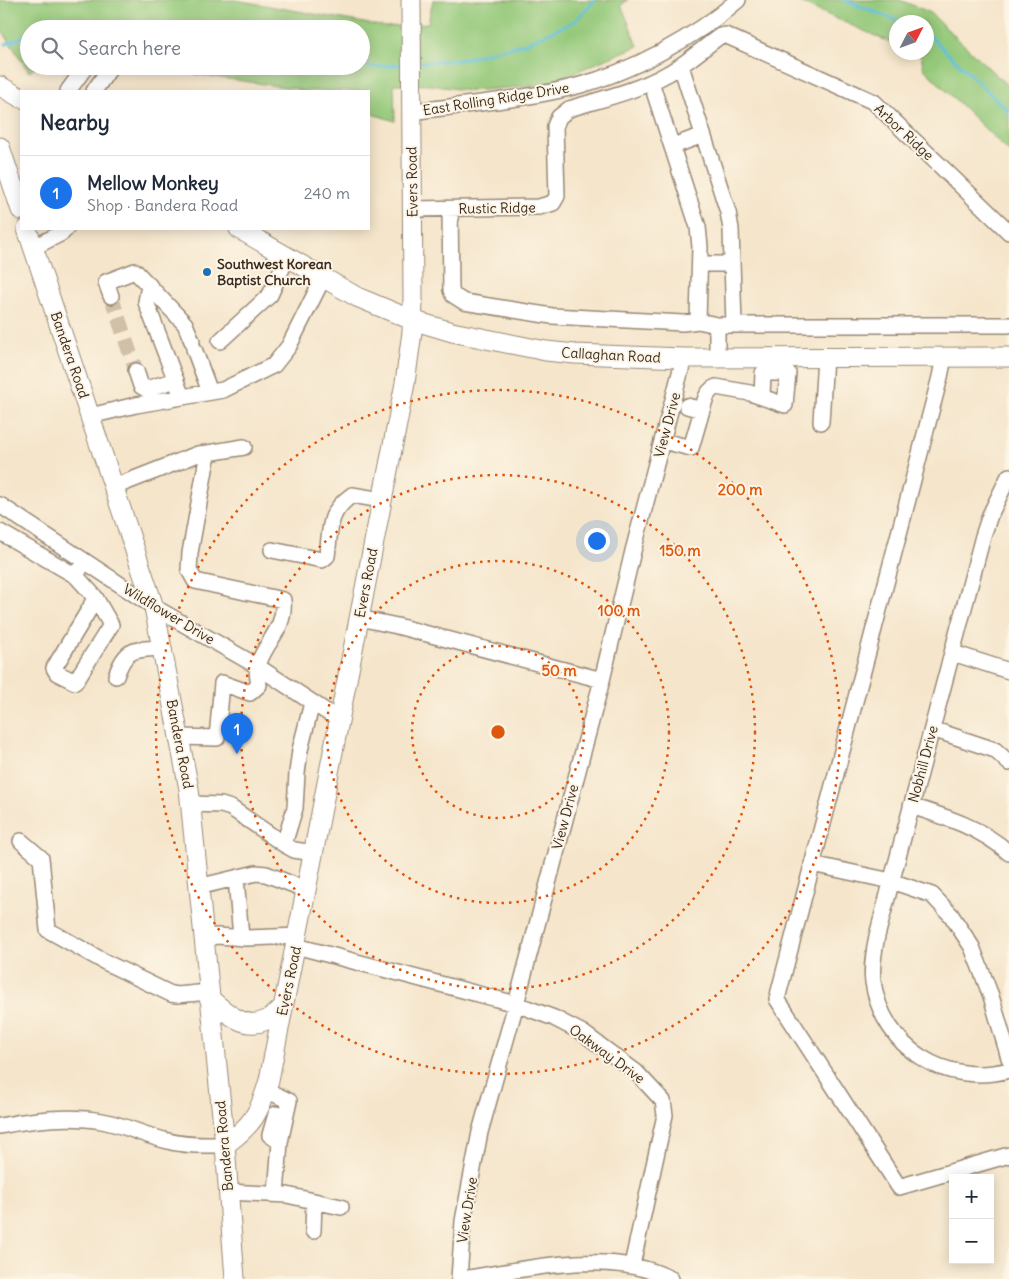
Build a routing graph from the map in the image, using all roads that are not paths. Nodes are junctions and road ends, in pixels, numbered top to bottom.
1 (410, 0) edge
2 (738, 0) edge
3 (725, 35) joint
4 (657, 54) junction
5 (681, 66) junction
6 (80, 75) edge
7 (105, 75) edge
8 (665, 75) junction
9 (651, 82) junction
10 (0, 86) edge
11 (69, 90) edge
12 (95, 90) edge
13 (20, 97) edge
14 (411, 112) junction
15 (559, 118) joint
16 (703, 135) junction
17 (673, 146) junction
18 (0, 147) edge
19 (20, 201) edge
20 (412, 209) junction
21 (450, 209) junction
22 (27, 230) edge
23 (65, 230) edge
24 (244, 230) edge
25 (1009, 232) edge
26 (34, 247) junction
27 (287, 257) junction
28 (700, 264) junction
29 (731, 264) junction
30 (323, 278) junction
31 (149, 285) junction
32 (111, 296) tunnel mouth
33 (412, 320) junction
34 (698, 321) junction
35 (717, 325) junction
36 (734, 325) junction
37 (1009, 325) edge
38 (220, 341) dead end
39 (717, 357) junction
40 (825, 357) junction
41 (944, 357) junction
42 (1009, 357) edge
43 (684, 358) junction
44 (136, 371) tunnel mouth
45 (176, 380) junction
46 (210, 392) junction
47 (182, 397) junction
48 (762, 397) dead end
49 (687, 406) dead end
50 (702, 410) junction
51 (90, 416) junction
52 (821, 422) dead end
53 (663, 441) junction
54 (244, 447) dead end
55 (208, 452) junction
56 (1009, 476) edge
57 (114, 487) junction
58 (382, 500) junction
59 (0, 505) edge
60 (0, 532) edge
61 (272, 550) dead end
62 (84, 561) junction
63 (76, 576) junction
64 (95, 598) junction
65 (154, 607) junction
66 (359, 618) junction
67 (162, 648) junction
68 (952, 653) junction
69 (257, 666) junction
70 (1009, 671) edge
71 (116, 676) dead end
72 (602, 680) junction
73 (312, 703) junction
74 (340, 720) junction
75 (932, 728) junction
76 (179, 738) junction
77 (1009, 763) edge
78 (191, 804) junction
79 (911, 806) junction
80 (21, 841) dead end
81 (284, 844) junction
82 (314, 853) junction
83 (1009, 853) edge
84 (812, 864) junction
85 (236, 878) junction
86 (891, 882) junction
87 (198, 887) junction
88 (307, 890) junction
89 (203, 938) junction
90 (242, 938) junction
91 (297, 941) junction
92 (209, 995) junction
93 (516, 1004) junction
94 (283, 1007) junction
95 (1009, 1058) edge
96 (1009, 1070) edge
97 (272, 1107) junction
98 (0, 1126) edge
99 (225, 1145) junction
100 (1009, 1155) edge
101 (228, 1192) junction
102 (276, 1194) junction
103 (314, 1201) junction
104 (341, 1207) dead end
105 (313, 1231) dead end
106 (632, 1265) junction
107 (235, 1279) edge
108 (459, 1279) edge
109 (463, 1279) edge
110 (671, 1279) edge

1 - 14 main road, Evers Road
2 - 4 street, East Rolling Ridge Drive
3 - 5 street, East Rolling Ridge Drive
3 - 25 street, Arbor Ridge
4 - 8 street
4 - 14 street, East Rolling Ridge Drive
5 - 8 street, East Rolling Ridge Drive
5 - 16 street
6 - 11 street
7 - 12 street
8 - 9 street, East Rolling Ridge Drive
9 - 15 street, East Rolling Ridge Drive
9 - 17 street
10 - 13 main road
14 - 20 main road, Evers Road
15 - 21 street, Rustic Ridge
16 - 17 street
16 - 29 street
17 - 28 street
18 - 19 main road
20 - 21 street, Rustic Ridge
20 - 33 main road, Evers Road
21 - 34 street
22 - 26 main road, Bandera Road
23 - 26 street
24 - 27 main road, Callaghan Road
26 - 51 main road, Bandera Road
27 - 30 main road, Callaghan Road
27 - 38 street
28 - 29 street
28 - 34 street
29 - 36 street
30 - 33 main road, Callaghan Road
30 - 46 street
31 - 32 street
31 - 45 street
31 - 46 street
33 - 43 main road, Callaghan Road
33 - 58 main road, Evers Road
34 - 35 street
35 - 36 street
35 - 39 street
36 - 37 street
39 - 40 main road, Callaghan Road
39 - 43 main road, Callaghan Road
40 - 41 main road, Callaghan Road
40 - 52 street
41 - 42 main road, Callaghan Road
41 - 84 street
43 - 53 street, View Drive
44 - 45 street
45 - 47 street
46 - 47 street
47 - 51 street
48 - 50 street
49 - 50 street
50 - 53 street
51 - 57 main road, Bandera Road
53 - 72 street, View Drive
54 - 55 street
55 - 57 street
55 - 69 street
56 - 68 street, Nobhill Drive
57 - 65 main road, Bandera Road
58 - 61 street
58 - 66 main road, Evers Road
59 - 62 street, Wildflower Drive
60 - 63 street
62 - 63 street
62 - 65 street, Wildflower Drive
63 - 64 street
64 - 64 street
65 - 67 main road, Bandera Road
65 - 69 street, Wildflower Drive
66 - 72 street
66 - 74 main road, Evers Road
67 - 71 street
67 - 76 main road, Bandera Road
68 - 70 street
68 - 75 street, Nobhill Drive
69 - 73 street, Wildflower Drive
69 - 76 street
72 - 93 street, View Drive
73 - 74 street, Wildflower Drive
73 - 81 street
74 - 82 main road, Evers Road
75 - 77 street
75 - 79 street, Nobhill Drive
76 - 78 main road, Bandera Road
78 - 81 street
78 - 87 main road, Bandera Road
79 - 83 street
79 - 86 street, Nobhill Drive
80 - 92 street
81 - 82 street
82 - 88 main road, Evers Road
84 - 86 street
84 - 100 street
85 - 87 street
85 - 88 street
85 - 90 street
86 - 95 street
86 - 96 street, Nobhill Drive
87 - 89 main road, Bandera Road
88 - 91 main road, Evers Road
89 - 90 street, Oakway Drive
89 - 92 main road, Bandera Road
90 - 91 street, Oakway Drive
91 - 93 street, Oakway Drive
91 - 94 main road, Evers Road
92 - 94 main road
92 - 99 main road, Bandera Road
93 - 106 street, Oakway Drive
93 - 108 street, View Drive
94 - 97 main road, Evers Road
97 - 99 main road, Evers Road
97 - 102 street
98 - 99 street
99 - 101 main road, Bandera Road
101 - 102 street
101 - 107 main road, Bandera Road
102 - 103 street
103 - 104 street
103 - 105 street
106 - 109 street
106 - 110 street

